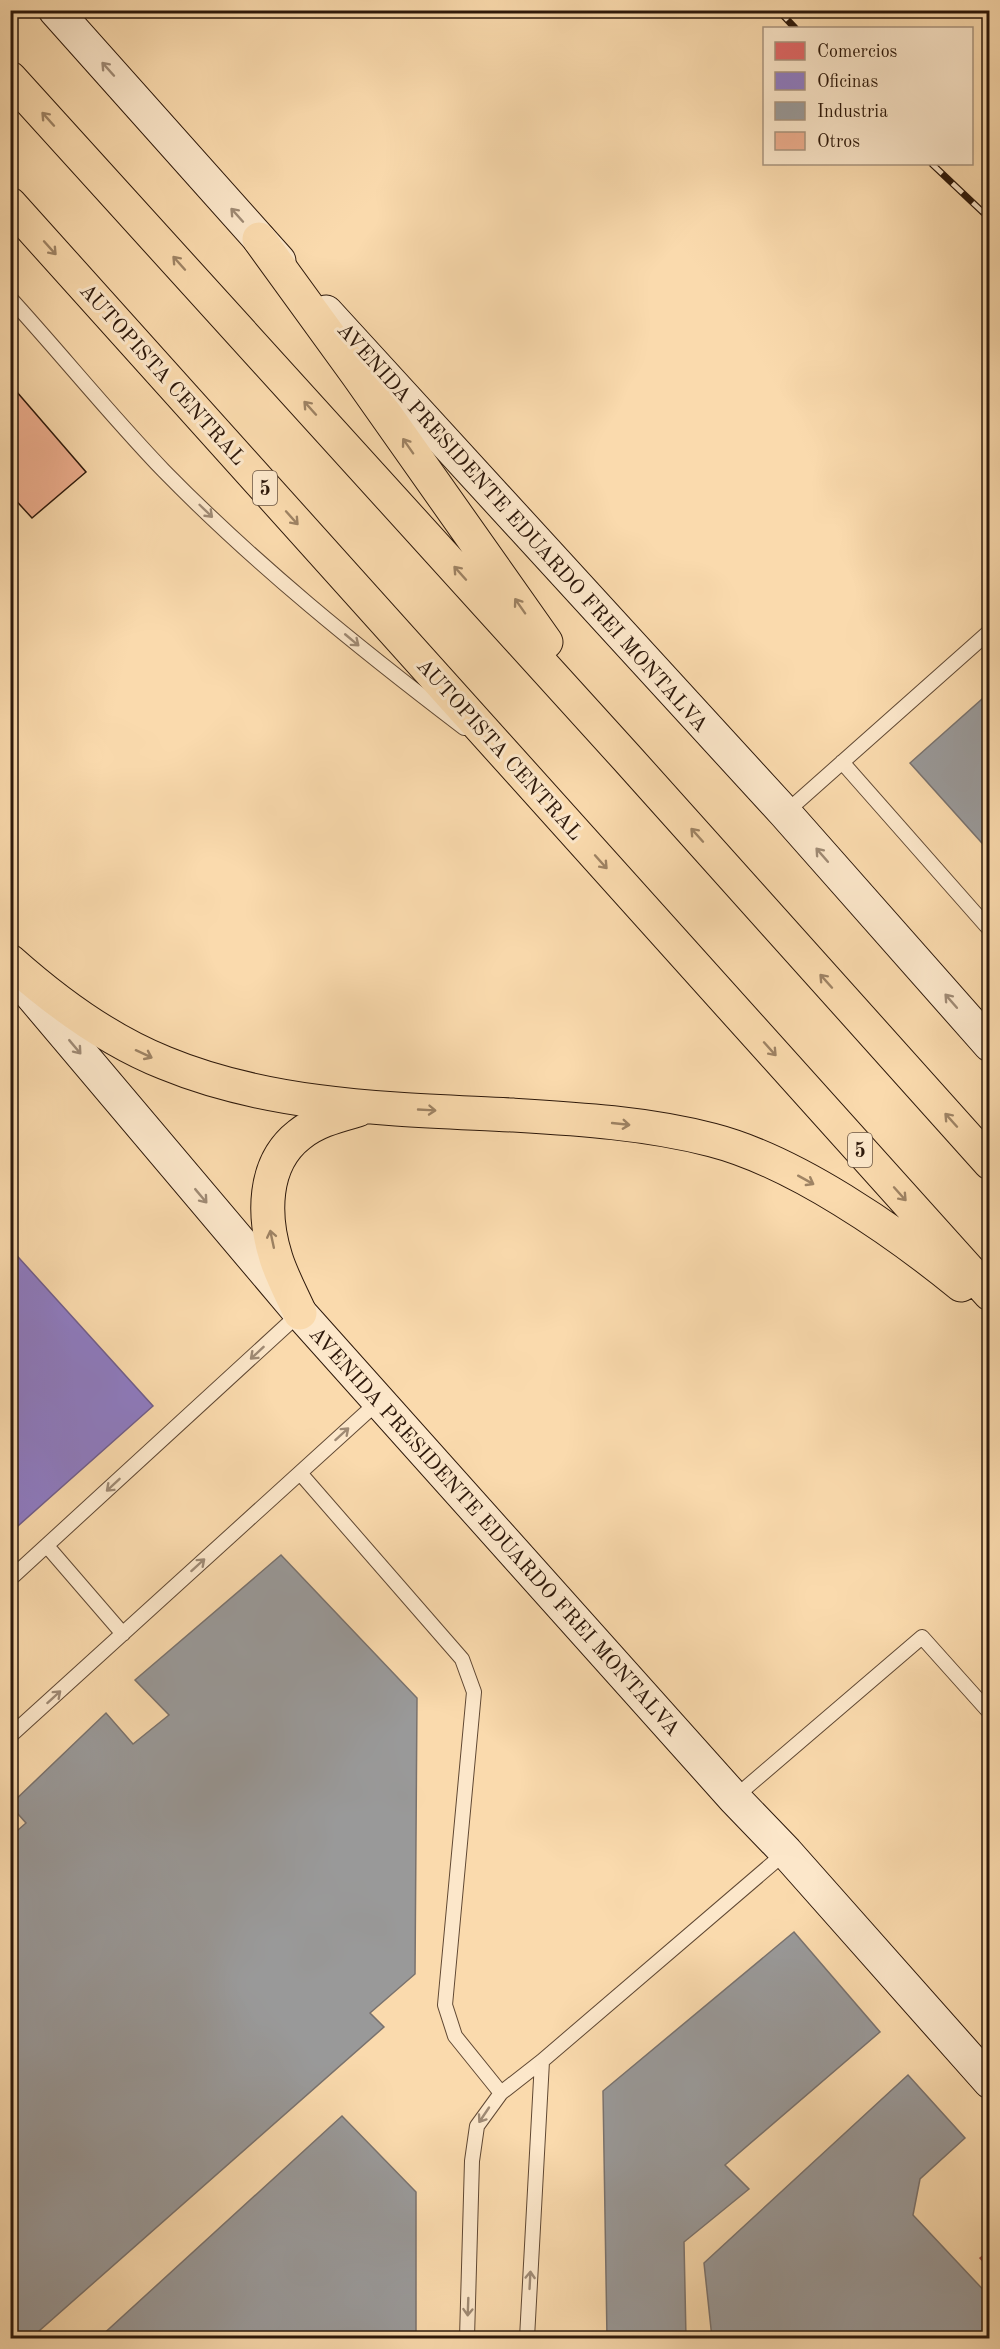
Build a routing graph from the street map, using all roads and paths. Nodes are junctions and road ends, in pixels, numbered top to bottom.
1 (55, 10) edge
2 (10, 78) edge
3 (10, 204) edge
4 (259, 239) junction
5 (10, 298) edge
6 (990, 631) edge
7 (626, 757) junction
8 (842, 762) junction
9 (520, 772) junction
10 (785, 813) junction
11 (990, 930) edge
12 (10, 961) edge
13 (10, 970) edge
14 (990, 1045) edge
15 (368, 1107) junction
16 (990, 1163) edge
17 (990, 1294) edge
18 (990, 1308) edge
19 (300, 1313) junction
20 (379, 1401) junction
21 (300, 1473) junction
22 (47, 1546) junction
23 (10, 1579) edge
24 (123, 1634) junction
25 (990, 1713) edge
26 (10, 1736) edge
27 (734, 1798) junction
28 (786, 1852) junction
29 (542, 2061) junction
30 (990, 2082) edge
31 (501, 2093) junction
32 (467, 2338) edge
33 (527, 2338) edge

4 -> 1 main road, AVENIDA PRESIDENTE EDUARDO FREI MONTALVA
7 -> 2 highway
3 -> 9 highway, AUTOPISTA CENTRAL / 5
7 -> 4 highway
4 - 10 main road, AVENIDA PRESIDENTE EDUARDO FREI MONTALVA
5 -> 9 lane
6 - 8 lane
16 -> 7 highway
8 - 10 lane
8 - 11 lane
9 -> 17 highway, AUTOPISTA CENTRAL / 5
14 -> 10 main road, AVENIDA PRESIDENTE EDUARDO FREI MONTALVA
12 -> 15 highway
13 -> 19 main road, AVENIDA PRESIDENTE EDUARDO FREI MONTALVA
15 -> 18 highway
19 -> 15 highway
19 - 20 main road, AVENIDA PRESIDENTE EDUARDO FREI MONTALVA
19 -> 22 lane
21 -> 20 lane
20 - 27 main road, AVENIDA PRESIDENTE EDUARDO FREI MONTALVA
24 -> 21 lane
21 - 31 lane
22 - 23 lane
22 - 24 lane
26 -> 24 lane
25 - 27 lane
27 - 28 main road, AVENIDA PRESIDENTE EDUARDO FREI MONTALVA
28 - 29 lane
28 - 30 main road, AVENIDA PRESIDENTE EDUARDO FREI MONTALVA
29 - 31 lane
33 -> 29 lane
31 -> 32 lane

